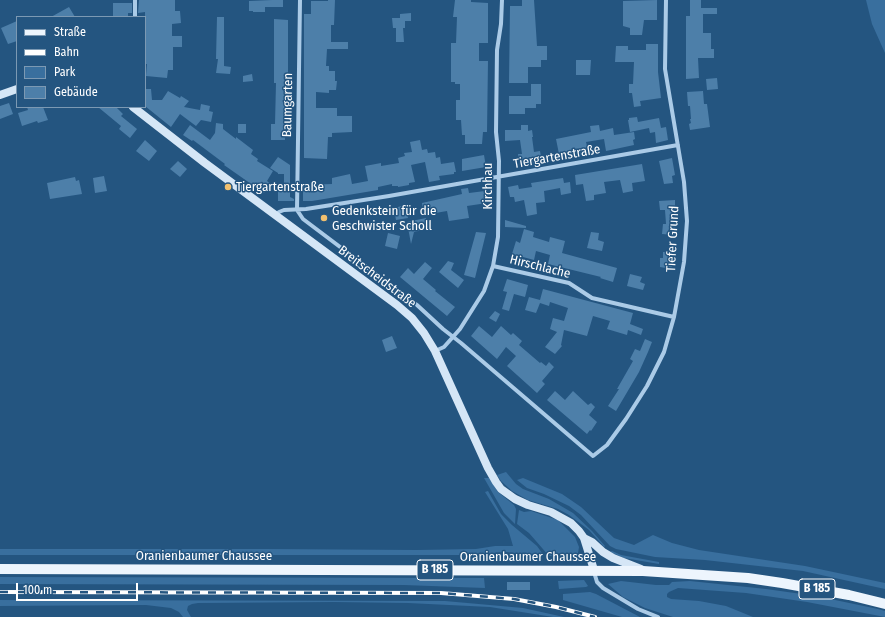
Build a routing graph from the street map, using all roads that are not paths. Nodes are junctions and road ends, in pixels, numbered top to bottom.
1 (135, 0) edge
2 (300, 0) edge
3 (502, 0) edge
4 (666, 0) edge
5 (135, 16) edge
6 (16, 89) edge
7 (0, 95) edge
8 (135, 108) edge
9 (678, 145) junction
10 (498, 178) junction
11 (297, 210) junction
12 (275, 215) junction
13 (493, 266) junction
14 (674, 317) junction
15 (454, 338) junction
16 (435, 352) junction
17 (593, 456) joint
18 (584, 538) junction
19 (0, 569) edge
20 (594, 570) junction
21 (643, 570) junction
22 (885, 604) edge
23 (658, 617) edge

1 - 5 street
2 - 11 street, Baumgarten
3 - 10 street, Kirchhau
4 - 9 street, Tiefer Grund
6 - 7 street
8 - 12 street, Breitscheidstraße
9 - 10 street, Tiergartenstraße
9 - 14 street, Tiefer Grund
10 - 11 street, Tiergartenstraße
10 - 13 street, Kirchhau
11 - 12 street, Tiergartenstraße
11 - 15 street, Breitscheidstraße
12 - 16 street, Breitscheidstraße
13 - 14 street, Hirschlache
13 - 15 street, Kirchhau
14 - 17 street, Tiefer Grund
15 - 16 street, Kirchhau
15 - 17 street, Breitscheidstraße
16 - 18 street, Breitscheidstraße
18 - 20 street, Breitscheidstraße
18 - 21 street, Breitscheidstraße
19 - 20 main road, Oranienbaumer Chaussee / B 185
20 - 21 main road, Oranienbaumer Chaussee / B 185
20 - 23 street
21 - 22 main road, Oranienbaumer Chaussee / B 185

